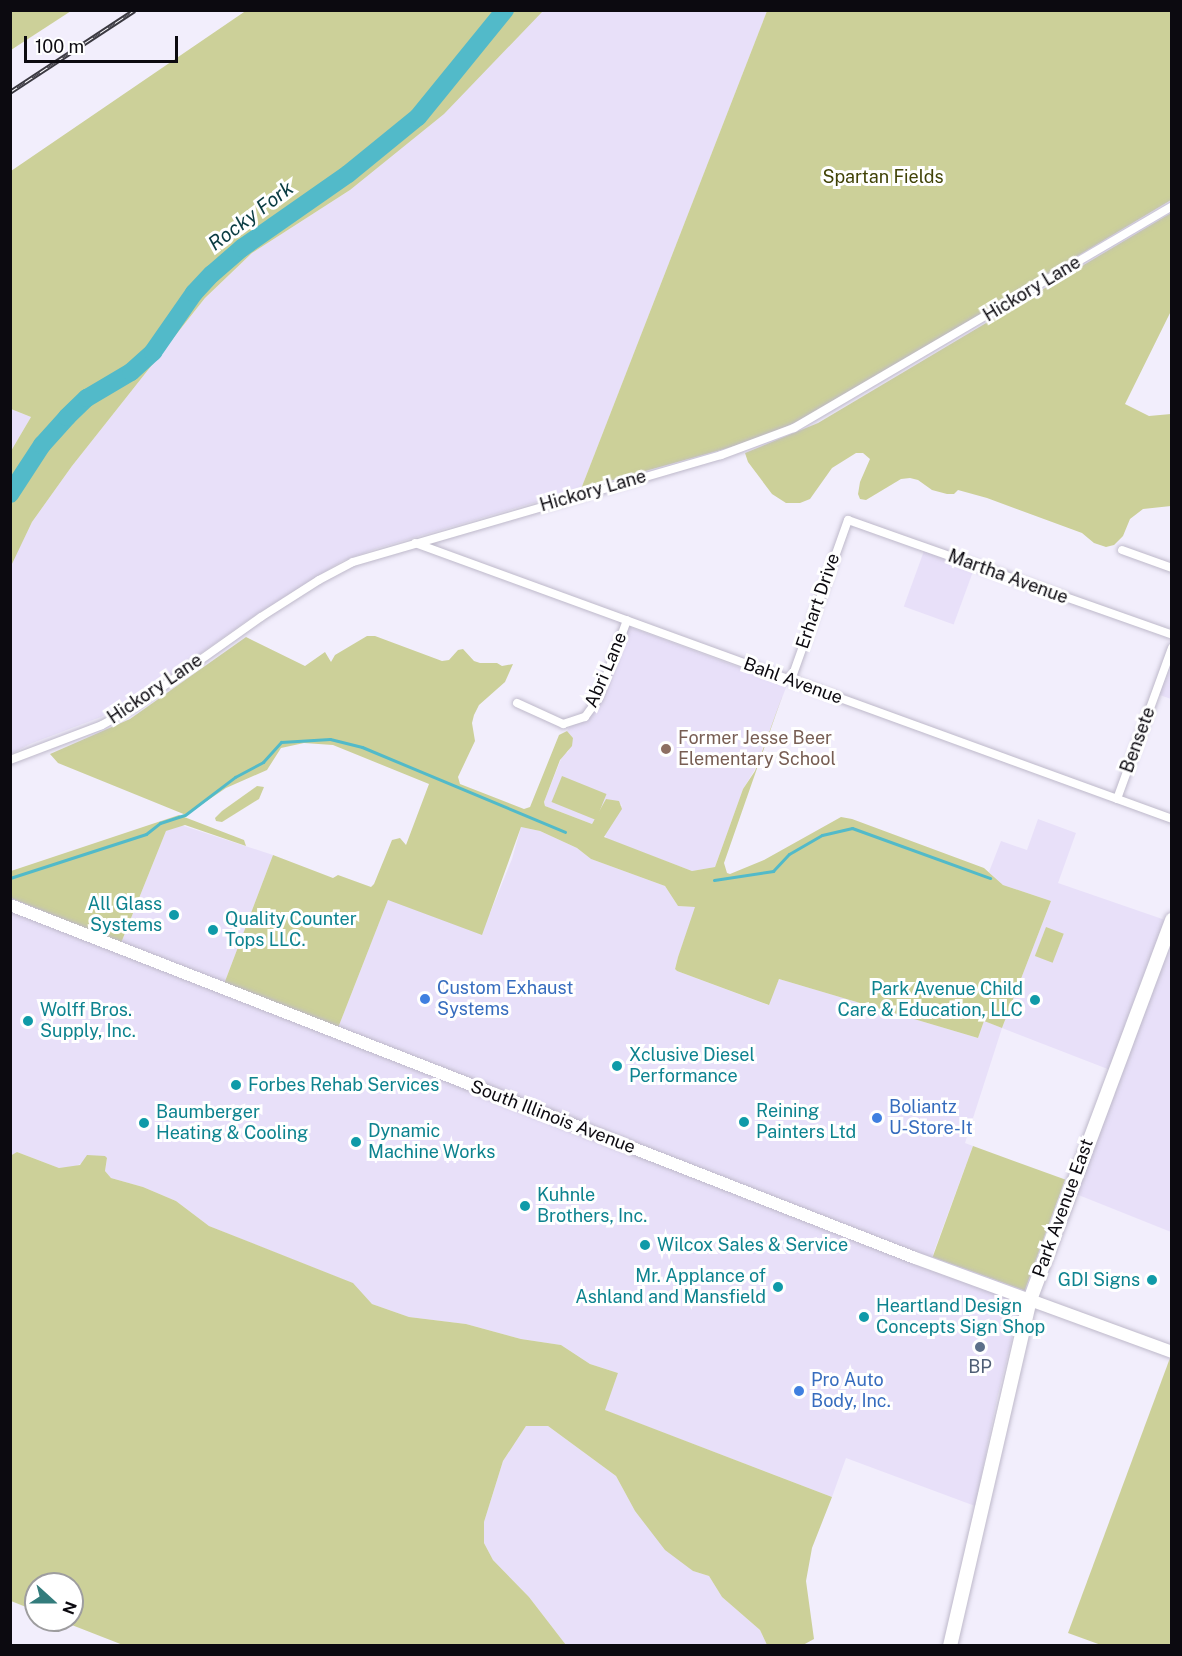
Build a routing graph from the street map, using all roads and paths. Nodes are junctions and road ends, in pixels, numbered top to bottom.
1 (1172, 206) edge
2 (846, 522) joint
3 (414, 543) junction
4 (1122, 550) dead end
5 (1172, 568) edge
6 (627, 620) junction
7 (1172, 635) edge
8 (1172, 648) edge
9 (791, 680) junction
10 (517, 703) dead end
11 (10, 760) edge
12 (1117, 799) junction
13 (1172, 819) edge
14 (10, 905) edge
15 (1172, 920) edge
16 (1030, 1300) junction
17 (1172, 1352) edge
18 (950, 1646) edge

1 - 3 street, Hickory Lane
2 - 7 street, Martha Avenue
2 - 9 street, Erhart Drive
3 - 6 street, Bahl Avenue
3 - 11 street, Hickory Lane
4 - 5 street
6 - 9 street, Bahl Avenue
6 - 10 street, Abri Lane
8 - 12 street, Bensete
9 - 12 street, Bahl Avenue
12 - 13 street, Bahl Avenue
14 - 16 main road, South Illinois Avenue
15 - 16 main road, Park Avenue East
16 - 17 main road, South Illinois Avenue
16 - 18 main road, Park Avenue East

